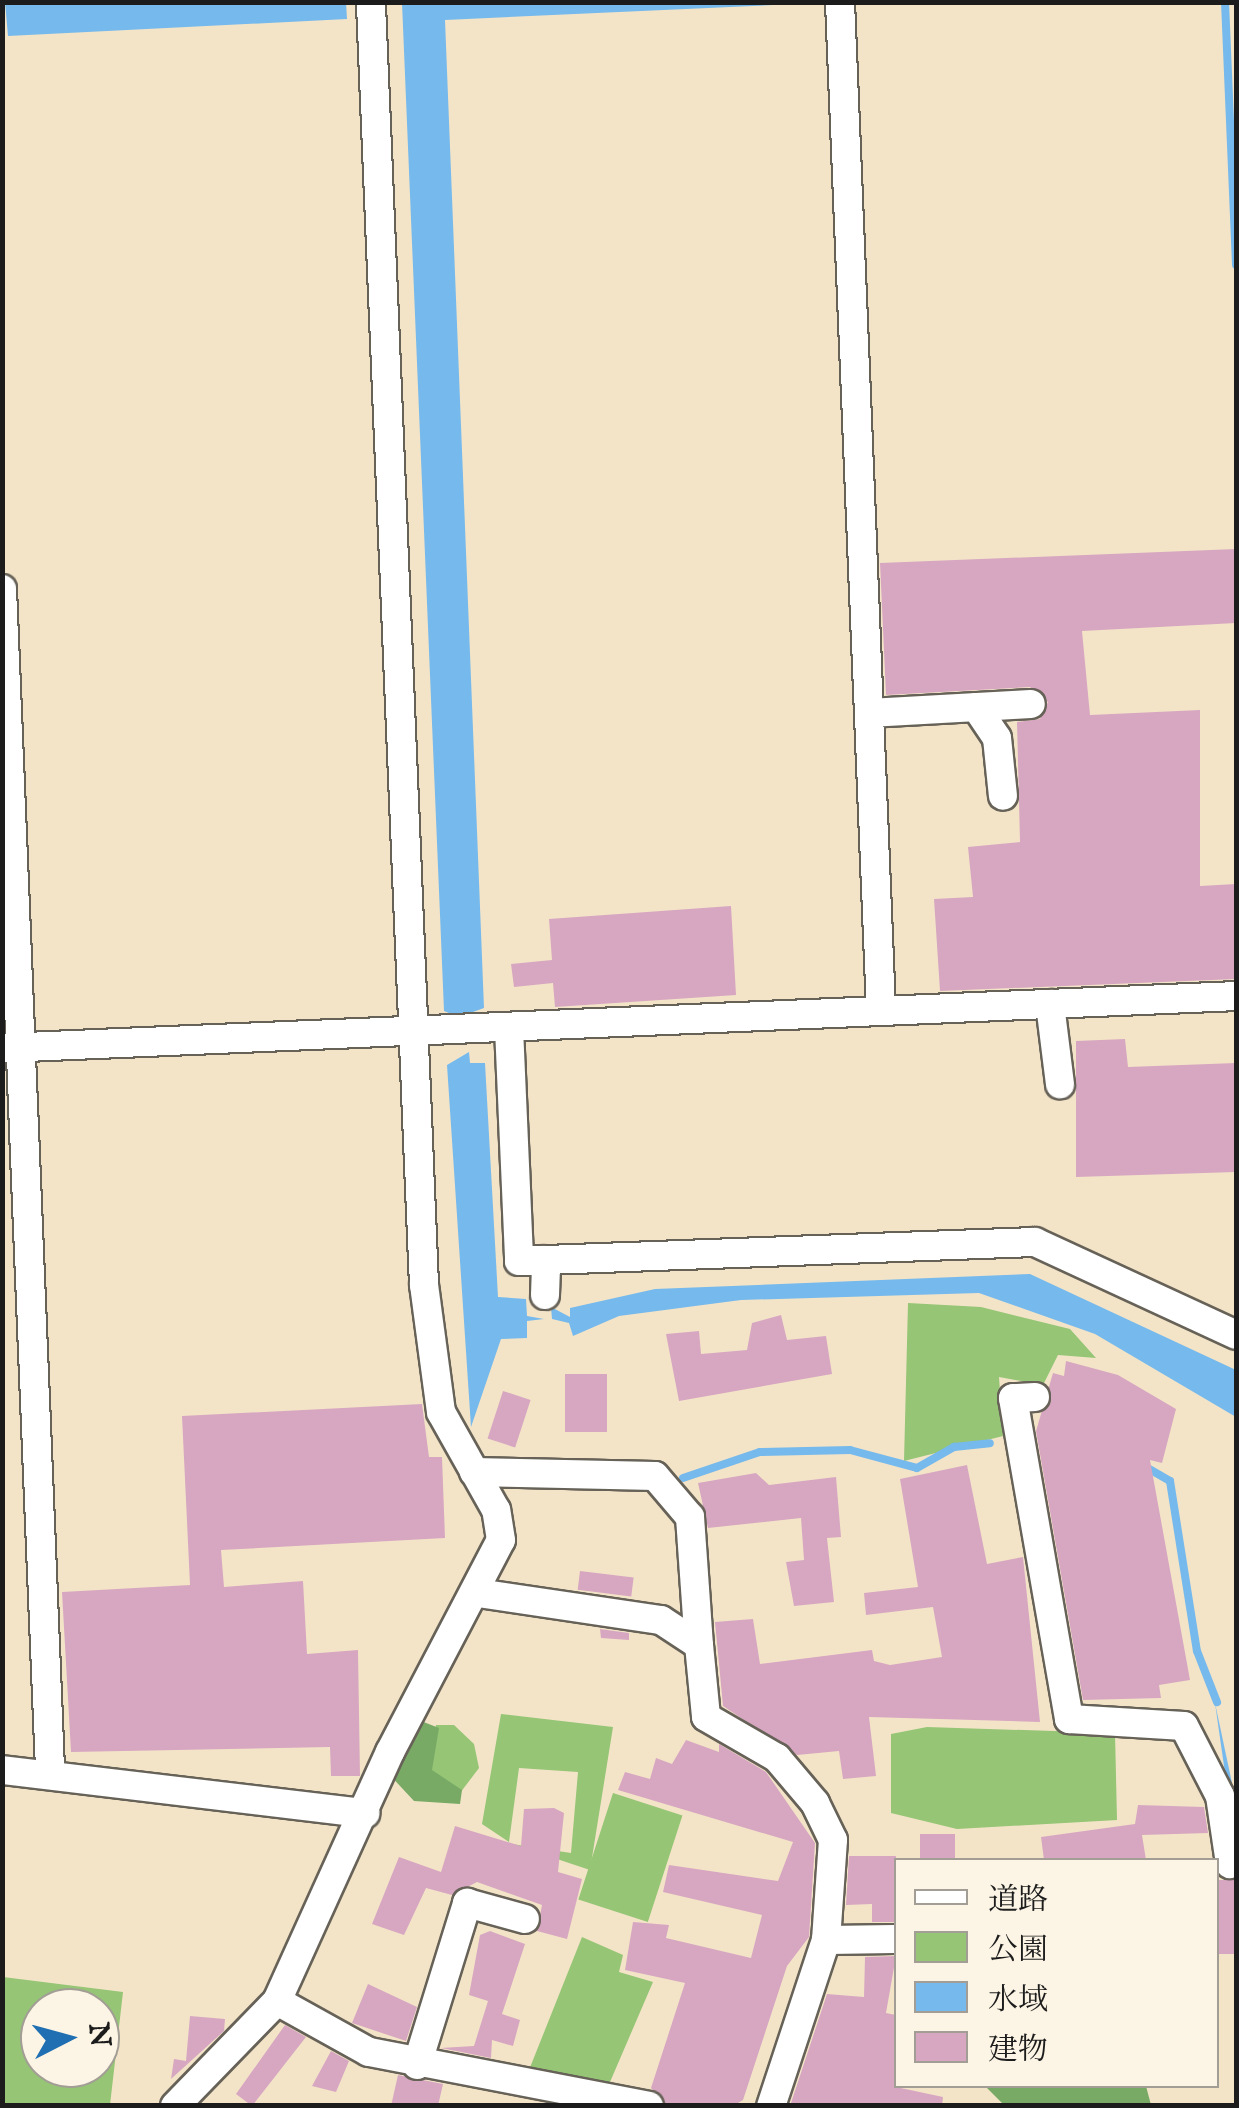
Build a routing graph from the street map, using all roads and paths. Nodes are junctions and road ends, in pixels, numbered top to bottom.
1 (372, 2) edge
2 (840, 4) edge
3 (2, 589) edge
4 (1030, 704) dead end
5 (976, 707) junction
6 (869, 713) junction
7 (1002, 796) dead end
8 (1236, 996) edge
9 (1050, 1004) junction
10 (881, 1011) junction
11 (509, 1028) junction
12 (413, 1032) junction
13 (12, 1048) edge
14 (1060, 1084) dead end
15 (546, 1260) junction
16 (546, 1295) dead end
17 (1236, 1334) edge
18 (1035, 1397) dead end
19 (474, 1472) junction
20 (478, 1593) junction
21 (699, 1645) junction
22 (2, 1770) edge
23 (50, 1771) junction
24 (365, 1812) junction
25 (1228, 1864) edge
26 (525, 1918) dead end
27 (894, 1939) edge
28 (826, 1940) junction
29 (277, 2001) junction
30 (418, 2065) junction
31 (538, 2094) edge
32 (175, 2106) edge
33 (648, 2106) edge
34 (772, 2106) edge

1 - 12 street
2 - 6 street
3 - 13 street
4 - 5 street
5 - 6 street
5 - 7 street
6 - 10 street
8 - 9 street
9 - 10 street
9 - 14 street
10 - 11 street
11 - 12 street
11 - 15 street
12 - 13 street
12 - 19 street
13 - 23 street
15 - 16 street
15 - 17 street
18 - 25 street
19 - 20 street
19 - 21 street
20 - 21 street
20 - 24 street
21 - 28 street
22 - 23 street
23 - 24 street
24 - 29 street
26 - 30 street
27 - 28 street
28 - 34 street
29 - 30 street
29 - 32 street
30 - 31 street
31 - 33 street

